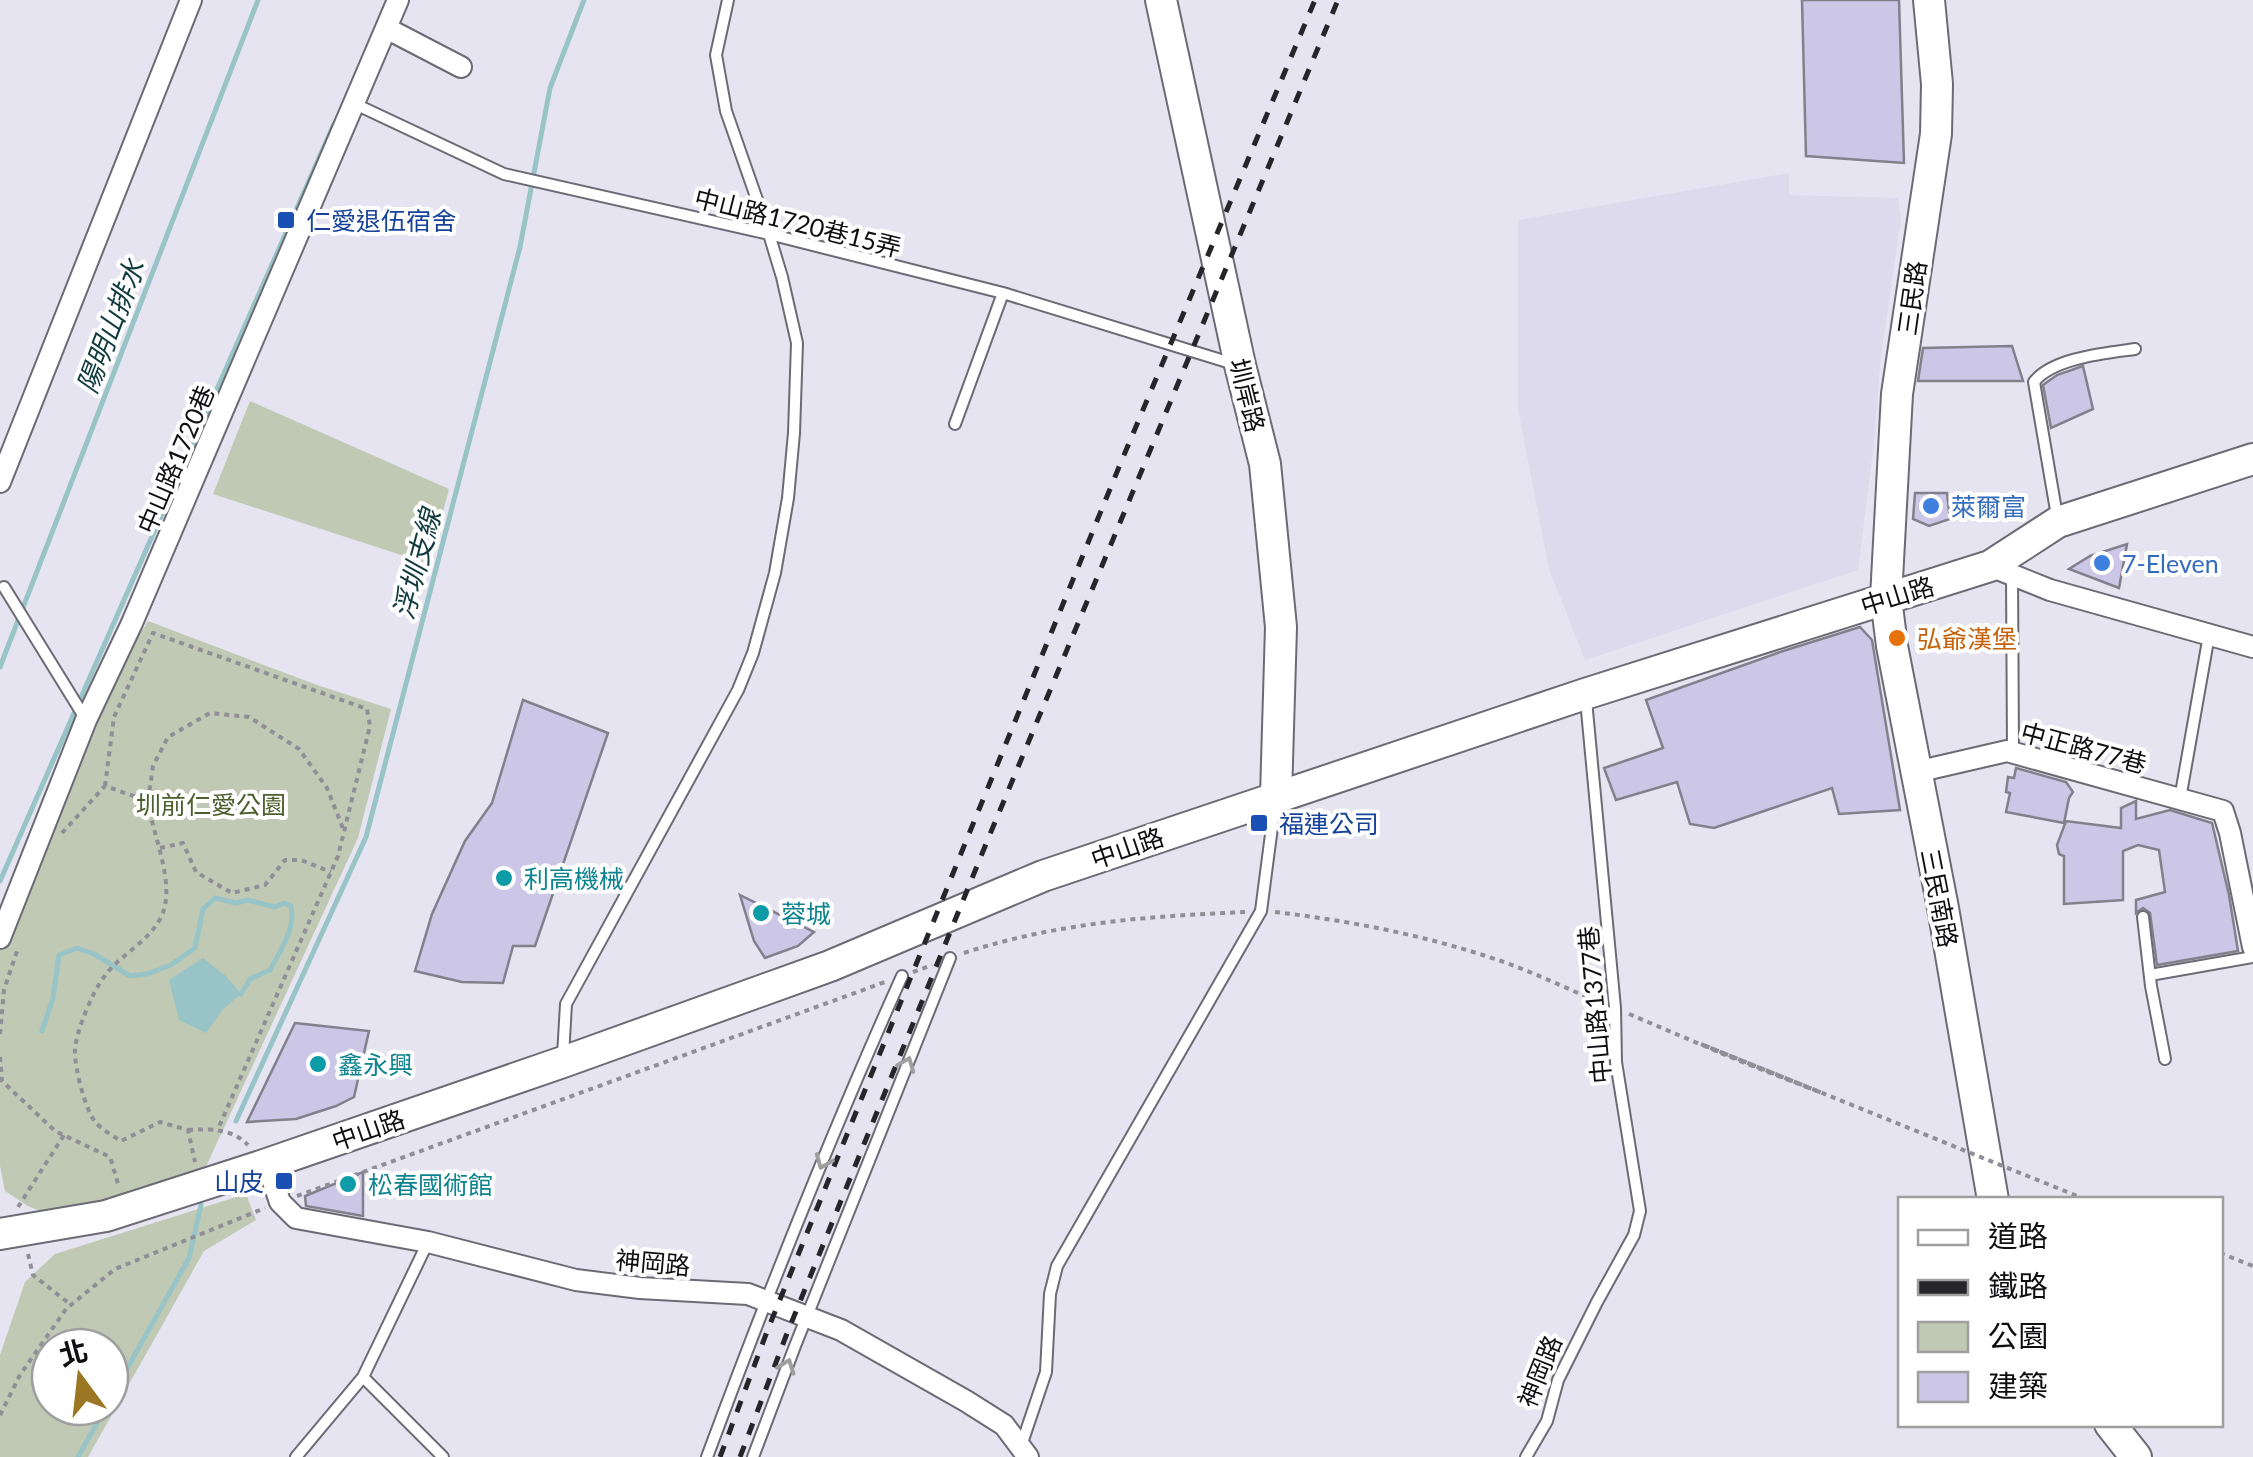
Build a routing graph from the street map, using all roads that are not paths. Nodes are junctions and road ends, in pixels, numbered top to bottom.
1 (191, 0) edge
2 (398, 0) edge
3 (728, 0) edge
4 (1161, 0) edge
5 (1929, 0) edge
6 (386, 28) junction
7 (461, 67) dead end
8 (353, 103) junction
9 (769, 234) junction
10 (1004, 293) junction
11 (2135, 349) dead end
12 (1240, 365) junction
13 (955, 424) dead end
14 (2253, 459) edge
15 (0, 482) edge
16 (2058, 522) junction
17 (2001, 570) junction
18 (4, 587) dead end
19 (1886, 598) junction
20 (2209, 635) junction
21 (2253, 647) edge
22 (1585, 694) junction
23 (84, 716) junction
24 (2013, 752) junction
25 (1916, 772) junction
26 (1276, 796) junction
27 (2180, 799) junction
28 (2143, 917) dead end
29 (0, 938) edge
30 (2253, 947) edge
31 (2253, 956) edge
32 (950, 958) road end
33 (902, 976) road end
34 (2150, 976) junction
35 (2164, 1059) dead end
36 (563, 1062) junction
37 (263, 1165) junction
38 (1991, 1197) edge
39 (0, 1234) edge
40 (428, 1242) junction
41 (766, 1300) junction
42 (1597, 1302) joint
43 (806, 1316) junction
44 (364, 1377) junction
45 (2112, 1427) edge
46 (1024, 1452) edge
47 (296, 1457) edge
48 (444, 1457) edge
49 (707, 1457) edge
50 (753, 1457) edge
51 (1526, 1457) edge
52 (2136, 1457) edge

1 - 15 street
2 - 6 street, 中山路1720巷
3 - 9 lane
4 - 12 street, 圳岸路
5 - 19 street, 三民路
6 - 7 street
6 - 8 street, 中山路1720巷
8 - 9 lane, 中山路1720巷15弄
8 - 23 street, 中山路1720巷
9 - 10 lane, 中山路1720巷15弄
9 - 36 lane
10 - 12 lane, 中山路1720巷15弄
10 - 13 lane
11 - 16 lane
12 - 26 street, 圳岸路
14 - 16 street, 中山路
16 - 17 street, 中山路
17 - 19 street, 中山路
17 - 20 street
17 - 24 lane
18 - 23 lane
19 - 22 street, 中山路
19 - 25 street, 三民南路
20 - 21 street
20 - 27 lane
22 - 26 street, 中山路
22 - 42 lane, 中山路1377巷
23 - 29 street, 中山路1720巷
24 - 25 street, 中正路77巷
24 - 27 street, 中正路77巷
25 - 38 street, 三民南路
26 - 36 street, 中山路
26 - 46 lane
27 - 30 street, 中正路77巷
28 - 34 lane
31 - 34 lane
43 -> 32 lane
33 -> 41 lane
34 - 35 lane
36 - 37 street, 中山路
37 - 39 street, 中山路
37 - 40 street, 神岡路
40 - 41 street, 神岡路
40 - 44 lane
41 - 43 street, 神岡路
41 - 49 lane
42 - 51 lane, 神岡路
43 - 46 street, 神岡路
50 -> 43 lane
44 - 47 lane
44 - 48 lane
45 - 52 street

